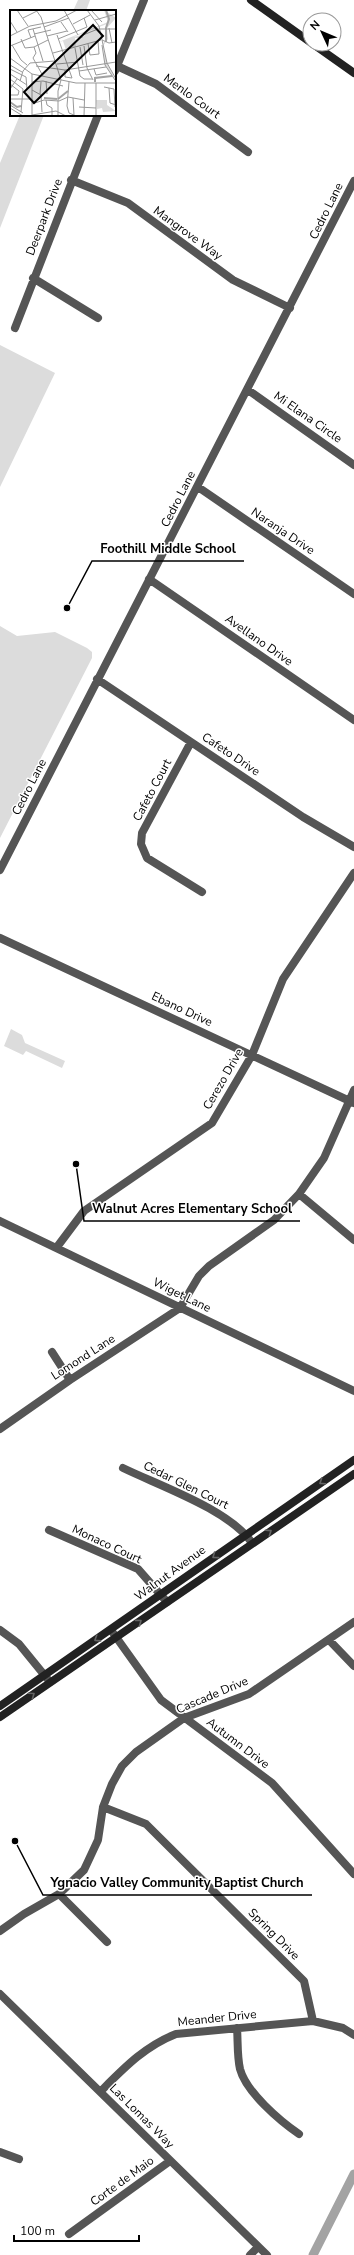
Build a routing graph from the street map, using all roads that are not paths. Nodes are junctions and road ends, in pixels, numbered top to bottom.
1 (144, 0) edge
2 (251, 0) edge
3 (302, 36) edge
4 (324, 52) edge
5 (116, 69) edge
6 (354, 73) edge
7 (98, 116) edge
8 (248, 152) dead end
9 (71, 180) junction
10 (354, 182) edge
11 (33, 278) junction
12 (290, 308) junction
13 (98, 318) dead end
14 (15, 328) dead end
15 (248, 390) junction
16 (354, 465) edge
17 (198, 487) junction
18 (150, 579) junction
19 (354, 594) edge
20 (96, 679) junction
21 (354, 720) edge
22 (191, 742) junction
23 (354, 847) edge
24 (0, 870) edge
25 (354, 873) edge
26 (202, 892) dead end
27 (0, 938) edge
28 (252, 1055) junction
29 (354, 1090) edge
30 (352, 1102) edge
31 (299, 1194) junction
32 (0, 1221) edge
33 (354, 1240) edge
34 (57, 1247) junction
35 (180, 1308) junction
36 (52, 1352) dead end
37 (70, 1380) junction
38 (354, 1391) edge
39 (0, 1429) edge
40 (354, 1460) edge
41 (124, 1468) dead end
42 (354, 1474) edge
43 (49, 1530) dead end
44 (246, 1534) junction
45 (252, 1543) junction
46 (161, 1594) junction
47 (167, 1602) junction
48 (354, 1622) edge
49 (0, 1630) edge
50 (111, 1630) junction
51 (116, 1638) junction
52 (329, 1640) junction
53 (354, 1666) edge
54 (44, 1674) junction
55 (50, 1682) junction
56 (0, 1706) edge
57 (0, 1717) edge
58 (184, 1718) junction
59 (103, 1807) junction
60 (354, 1874) edge
61 (59, 1894) junction
62 (0, 1932) edge
63 (107, 1942) dead end
64 (0, 1994) edge
65 (313, 2021) junction
66 (237, 2028) junction
67 (354, 2035) edge
68 (101, 2091) junction
69 (299, 2134) dead end
70 (0, 2152) edge
71 (19, 2159) dead end
72 (170, 2161) junction
73 (69, 2234) dead end
74 (258, 2247) junction
75 (250, 2255) edge
76 (267, 2255) edge

1 - 5 street
2 - 3 street
4 - 6 street
5 - 8 street, Menlo Court
7 - 9 street, Deerpark Drive
9 - 11 street, Deerpark Drive
9 - 12 street, Mangrove Way
10 - 12 street, Cedro Lane
11 - 13 street
11 - 14 street, Deerpark Drive
12 - 15 street, Cedro Lane
15 - 16 street, Mi Elana Circle
15 - 17 street, Cedro Lane
17 - 18 street, Cedro Lane
17 - 19 street, Naranja Drive
18 - 20 street, Cedro Lane
18 - 21 street, Avellano Drive
20 - 22 street, Cafeto Drive
20 - 24 street, Cedro Lane
22 - 23 street, Cafeto Drive
22 - 26 street, Cafeto Court
25 - 28 street, Cerezo Drive
27 - 28 street, Ebano Drive
28 - 30 street, Ebano Drive
28 - 34 street, Cerezo Drive
29 - 30 street
30 - 31 street
31 - 33 street
31 - 35 street
32 - 34 street, Wiget Lane
34 - 35 street, Wiget Lane
35 - 37 street, Lomond Lane
35 - 38 street, Wiget Lane
36 - 37 street
37 - 39 street, Lomond Lane
40 -> 44 street, Walnut Avenue
41 - 44 street, Cedar Glen Court
45 -> 42 street, Walnut Avenue
43 - 46 street, Monaco Court
44 - 45 street, Cedar Glen Court
44 -> 46 street, Walnut Avenue
45 - 47 street, Walnut Avenue
46 - 47 street, Monaco Court
46 - 50 street, Walnut Avenue
51 -> 47 street, Walnut Avenue
48 - 52 street, Cascade Drive
49 - 54 street
50 - 51 street, Autumn Drive
50 -> 54 street, Walnut Avenue
51 - 55 street, Walnut Avenue
51 - 58 street, Autumn Drive
52 - 53 street
52 - 58 street, Cascade Drive
54 - 55 street
54 - 56 street, Walnut Avenue
57 -> 55 street, Walnut Avenue
58 - 59 street, Cascade Drive
58 - 60 street, Autumn Drive
59 - 61 street, Cascade Drive
59 - 65 street, Spring Drive
61 - 62 street, Cascade Drive
61 - 63 street
64 - 68 street, Las Lomas Way
65 - 66 street, Meander Drive
65 - 67 street, Meander Drive
66 - 68 street, Meander Drive
66 - 69 street
68 - 72 street, Las Lomas Way
70 - 71 street
72 - 73 street, Corte de Maio
72 - 74 street, Las Lomas Way
74 - 75 street
74 - 76 street, Las Lomas Way

